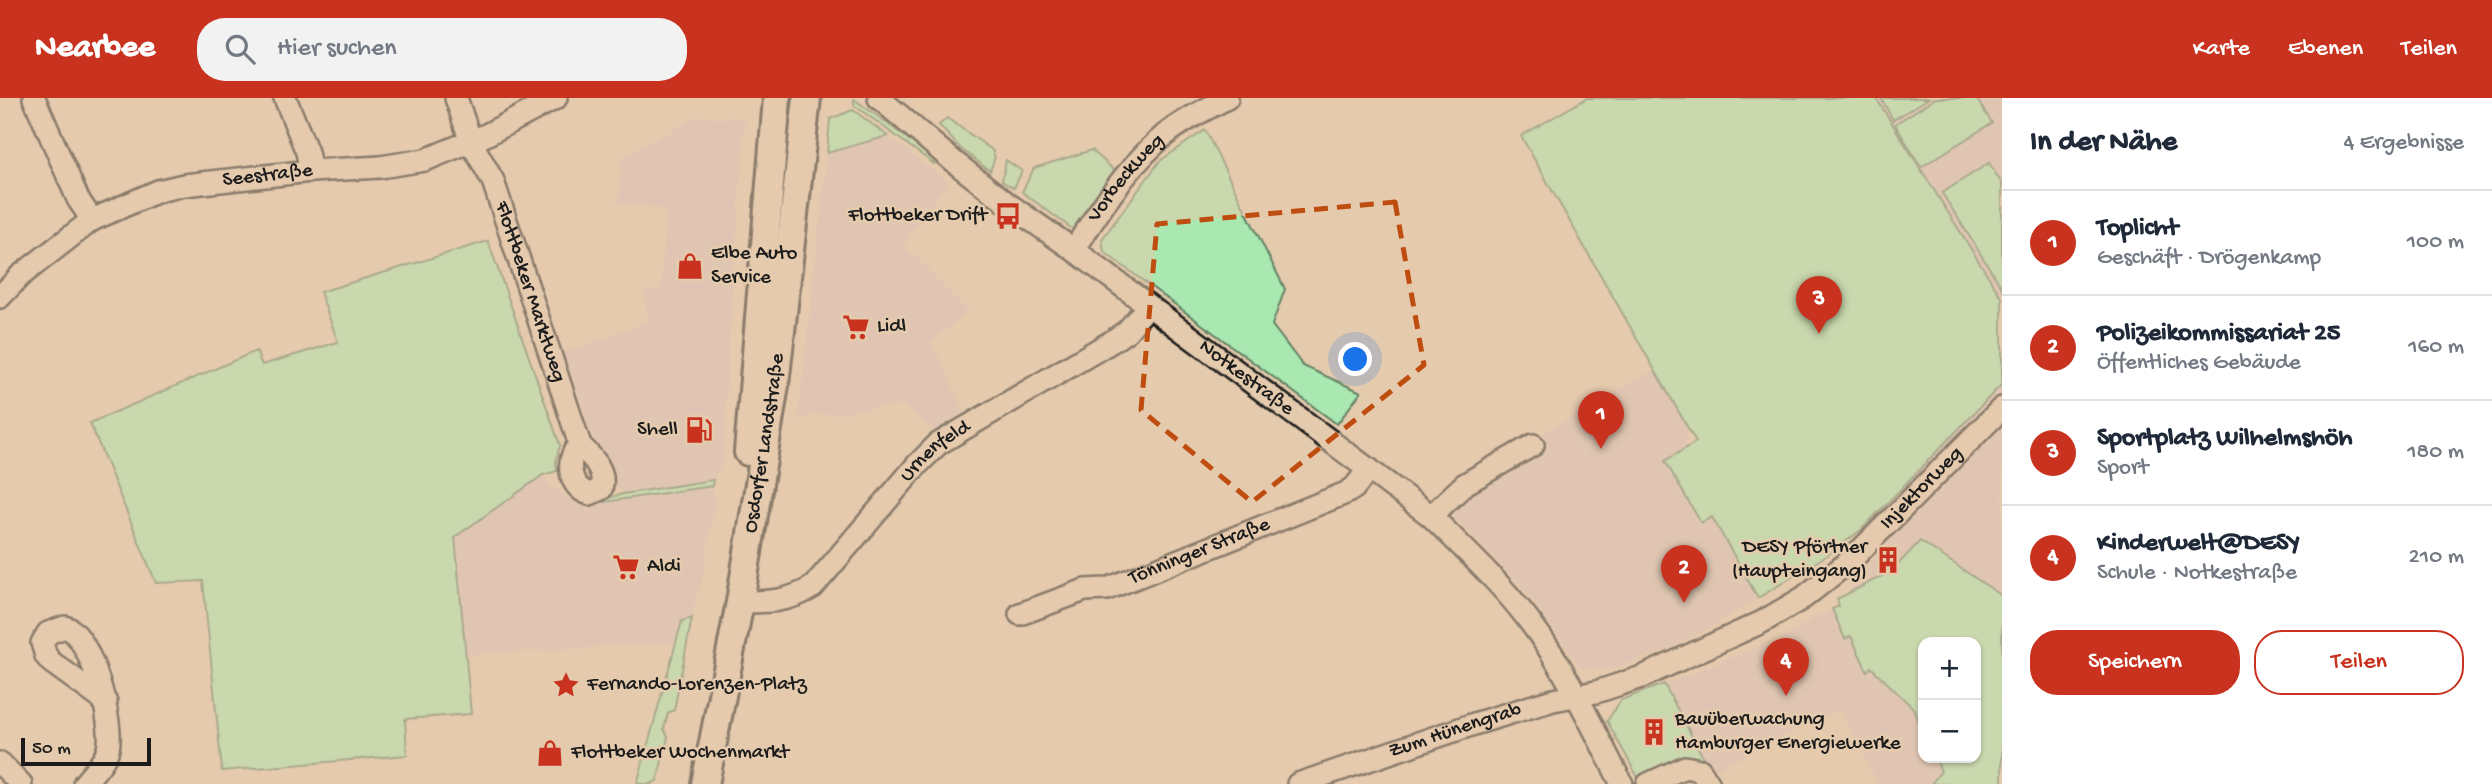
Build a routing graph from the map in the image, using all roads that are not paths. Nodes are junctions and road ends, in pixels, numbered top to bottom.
1 (34, 98) edge
2 (285, 98) edge
3 (456, 98) edge
4 (556, 98) edge
5 (777, 98) edge
6 (807, 98) edge
7 (879, 98) edge
8 (1227, 98) edge
9 (471, 142) junction
10 (311, 171) junction
11 (92, 220) junction
12 (1074, 250) junction
13 (0, 297) edge
14 (1148, 306) junction
15 (2002, 408) edge
16 (580, 444) dead end
17 (1533, 445) dead end
18 (1369, 469) junction
19 (1431, 516) junction
20 (740, 602) junction
21 (1020, 614) dead end
22 (1575, 696) junction
23 (106, 702) dead end
24 (0, 763) edge
25 (21, 784) edge
26 (84, 784) edge
27 (687, 784) edge
28 (705, 784) edge
29 (1298, 784) edge
30 (1622, 784) edge
31 (1648, 784) edge
32 (1709, 784) edge

1 - 11 street
2 - 10 street
3 - 9 street, Flottbeker Marktweg
4 - 9 street, Seestraße
5 - 27 main road, Osdorfer Landstraße
6 - 20 main road, Osdorfer Landstraße
7 - 12 street, Notkestraße
8 - 12 street, Vorbeckweg
9 - 10 street, Seestraße
9 - 16 street, Flottbeker Marktweg
10 - 11 street, Seestraße
11 - 13 street, Seestraße
12 - 14 street, Notkestraße
14 - 18 street, Notkestraße
14 - 20 street, Urnenfeld
15 - 22 street, Injektorweg
17 - 19 street
18 - 19 street, Notkestraße
18 - 21 street, Tönninger Straße
19 - 22 street, Notkestraße
20 - 28 main road, Osdorfer Landstraße
22 - 29 street, Zum Hünengrab
22 - 30 street, Notkestraße
23 - 26 street
24 - 25 street
31 - 32 street

